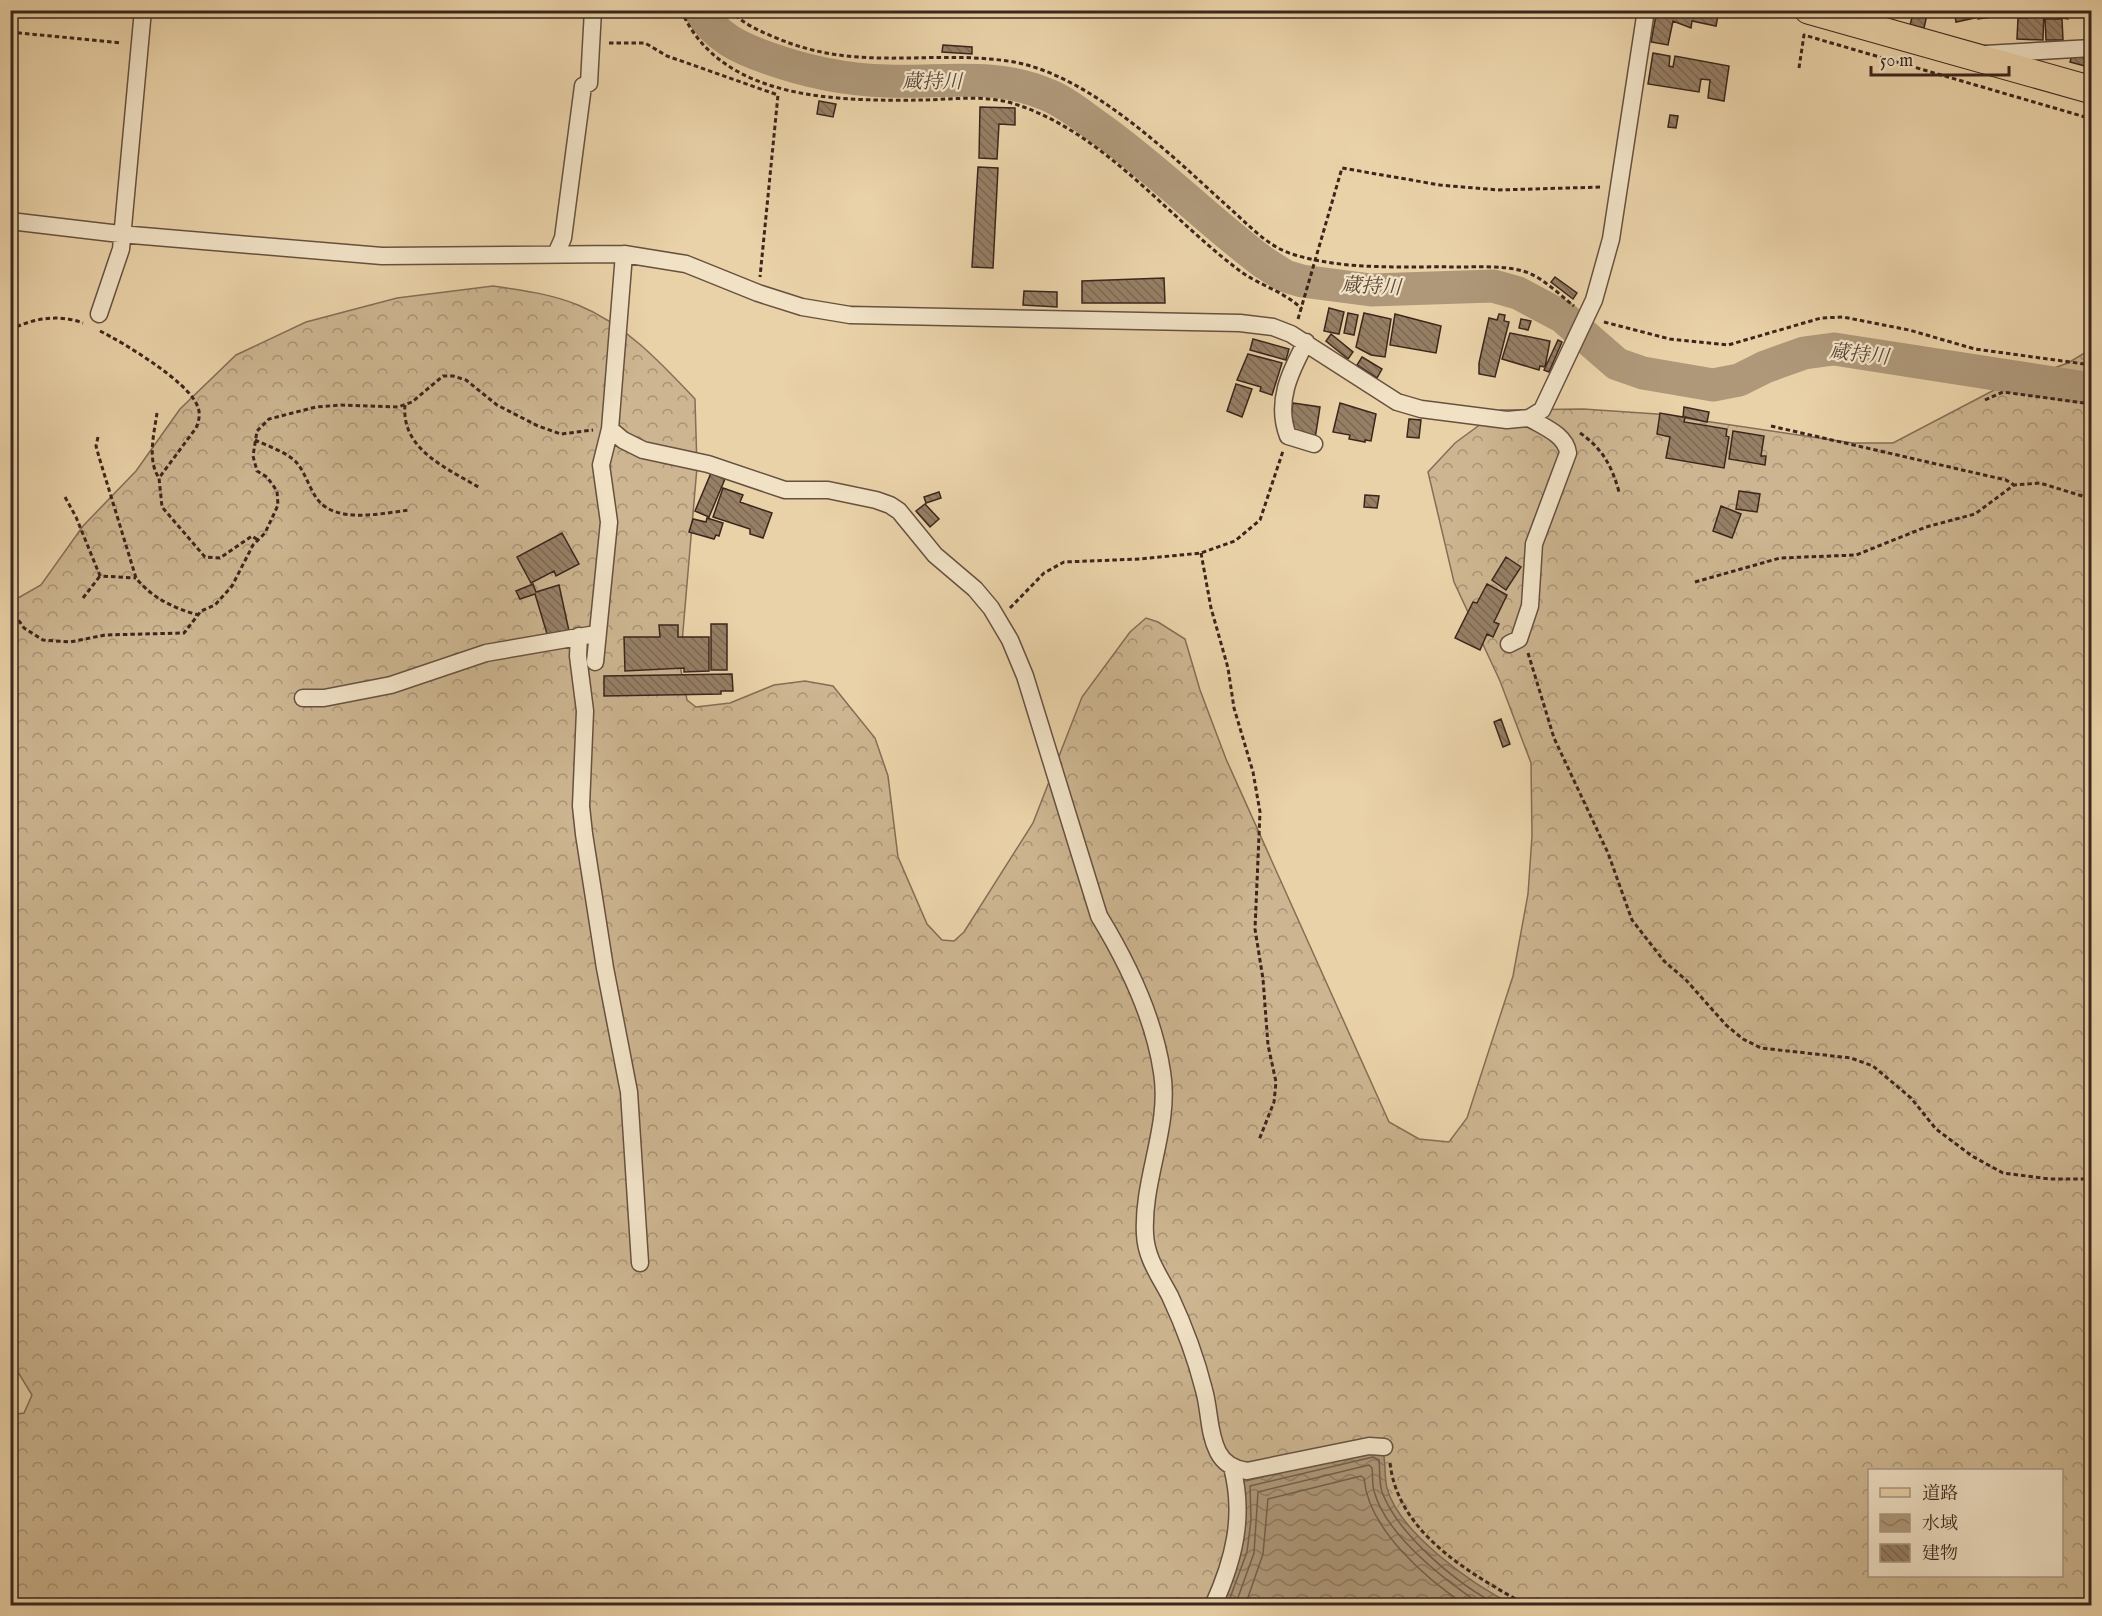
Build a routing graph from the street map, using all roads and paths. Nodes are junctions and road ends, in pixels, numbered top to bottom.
1 (143, 10) edge
2 (593, 10) edge
3 (681, 10) edge
4 (730, 10) edge
5 (1646, 10) edge
6 (1808, 10) edge
7 (10, 32) edge
8 (140, 43) junction
9 (590, 43) junction
10 (2091, 48) edge
11 (1972, 56) junction
12 (1799, 68) dead end
13 (2091, 90) edge
14 (2091, 119) edge
15 (1618, 187) junction
16 (10, 221) edge
17 (120, 234) junction
18 (556, 254) junction
19 (624, 254) junction
20 (1314, 258) junction
21 (758, 293) junction
22 (1302, 309) junction
23 (99, 314) dead end
24 (1587, 314) junction
25 (10, 330) edge
26 (1299, 338) junction
27 (2091, 364) edge
28 (1985, 400) dead end
29 (2091, 404) edge
30 (405, 405) junction
31 (157, 413) dead end
32 (1529, 418) junction
33 (1771, 426) dead end
34 (610, 429) junction
35 (1577, 431) dead end
36 (1288, 436) junction
37 (98, 437) dead end
38 (255, 440) junction
39 (1314, 444) dead end
40 (159, 478) junction
41 (2014, 485) junction
42 (480, 488) dead end
43 (1619, 492) dead end
44 (65, 497) dead end
45 (2091, 499) edge
46 (410, 510) dead end
47 (258, 540) junction
48 (1201, 552) junction
49 (100, 576) junction
50 (136, 578) junction
51 (1695, 582) dead end
52 (83, 598) dead end
53 (10, 608) edge
54 (199, 615) junction
55 (1000, 621) junction
56 (597, 635) junction
57 (579, 636) junction
58 (1514, 641) joint
59 (595, 662) dead end
60 (303, 698) dead end
61 (1259, 1140) dead end
62 (2091, 1179) edge
63 (640, 1263) dead end
64 (1384, 1447) joint
65 (1232, 1467) junction
66 (1213, 1605) edge
67 (1528, 1605) edge

1 - 8 street
2 - 9 street
3 - 22 path
4 - 20 path
5 - 15 street
6 - 11 main road
7 - 8 path
8 - 17 street
9 - 18 street
9 - 21 path
10 - 11 street
11 - 13 main road
12 - 14 path
15 - 20 path
15 - 24 street
16 - 17 street
17 - 18 street
17 - 23 street
18 - 19 street
19 - 21 street
19 - 34 street
20 - 22 path
20 - 24 path
21 - 26 street
22 - 26 path
24 - 27 path
24 - 32 street
25 - 40 path
26 - 32 street
26 - 36 street
28 - 29 path
30 - 34 path
30 - 38 path
30 - 42 path
31 - 40 path
32 - 58 street
33 - 41 path
34 - 55 street
34 - 56 street
35 - 43 path
36 - 39 street
36 - 48 path
37 - 50 path
38 - 46 path
38 - 47 path
40 - 47 path
41 - 45 path
41 - 51 path
44 - 49 path
47 - 54 path
48 - 55 path
48 - 61 path
49 - 50 path
49 - 52 path
50 - 54 path
53 - 54 path
55 - 65 street
56 - 57 street
56 - 59 street
57 - 60 street
57 - 63 street
58 - 62 path
64 - 65 street
64 - 67 path
65 - 66 street

